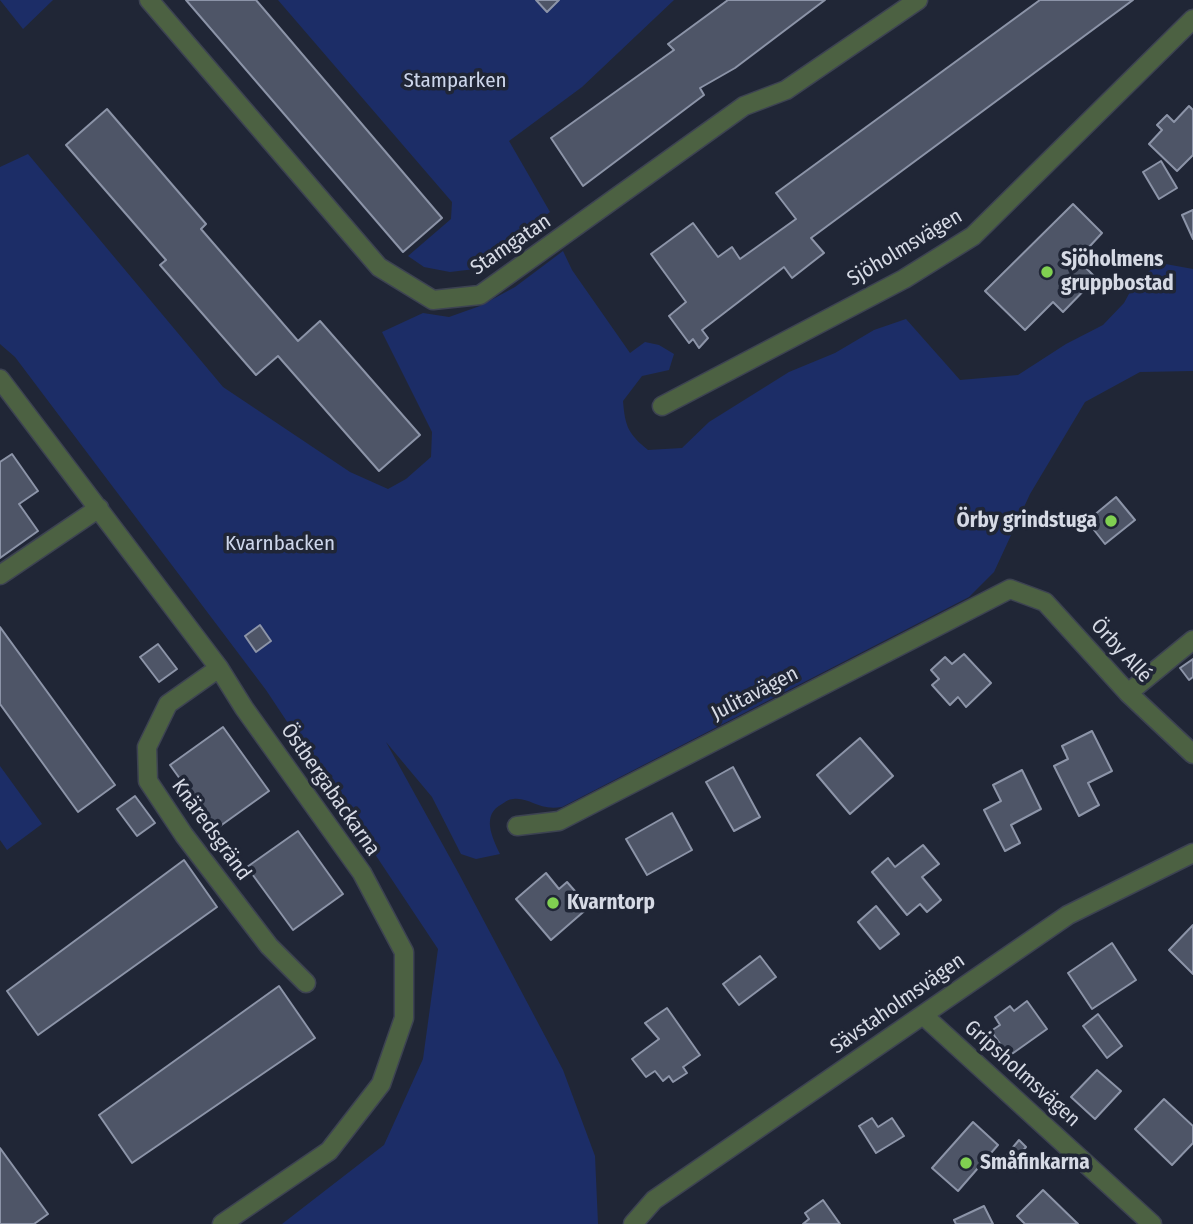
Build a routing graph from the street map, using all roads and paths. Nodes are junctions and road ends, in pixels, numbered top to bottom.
1 (149, 0) edge
2 (918, 0) edge
3 (1193, 19) edge
4 (0, 379) edge
5 (662, 406) dead end
6 (99, 508) junction
7 (0, 575) edge
8 (1010, 589) joint
9 (1193, 640) edge
10 (219, 668) junction
11 (1128, 693) junction
12 (1193, 754) edge
13 (517, 826) dead end
14 (1193, 853) edge
15 (306, 983) dead end
16 (923, 1015) junction
17 (638, 1219) edge
18 (222, 1224) edge
19 (1152, 1224) edge

1 - 2 street, Stamgatan
3 - 5 street, Sjöholmsvägen
4 - 6 street, Östbergabackarna
6 - 7 street
6 - 10 street, Östbergabackarna
8 - 11 street, Örby Allé
8 - 13 street, Julitavägen
9 - 11 street
10 - 15 street, Knäredsgränd
10 - 18 street, Östbergabackarna
11 - 12 street, Örby Allé
14 - 16 street, Sävstaholmsvägen
16 - 17 street, Sävstaholmsvägen
16 - 19 street, Gripsholmsvägen

